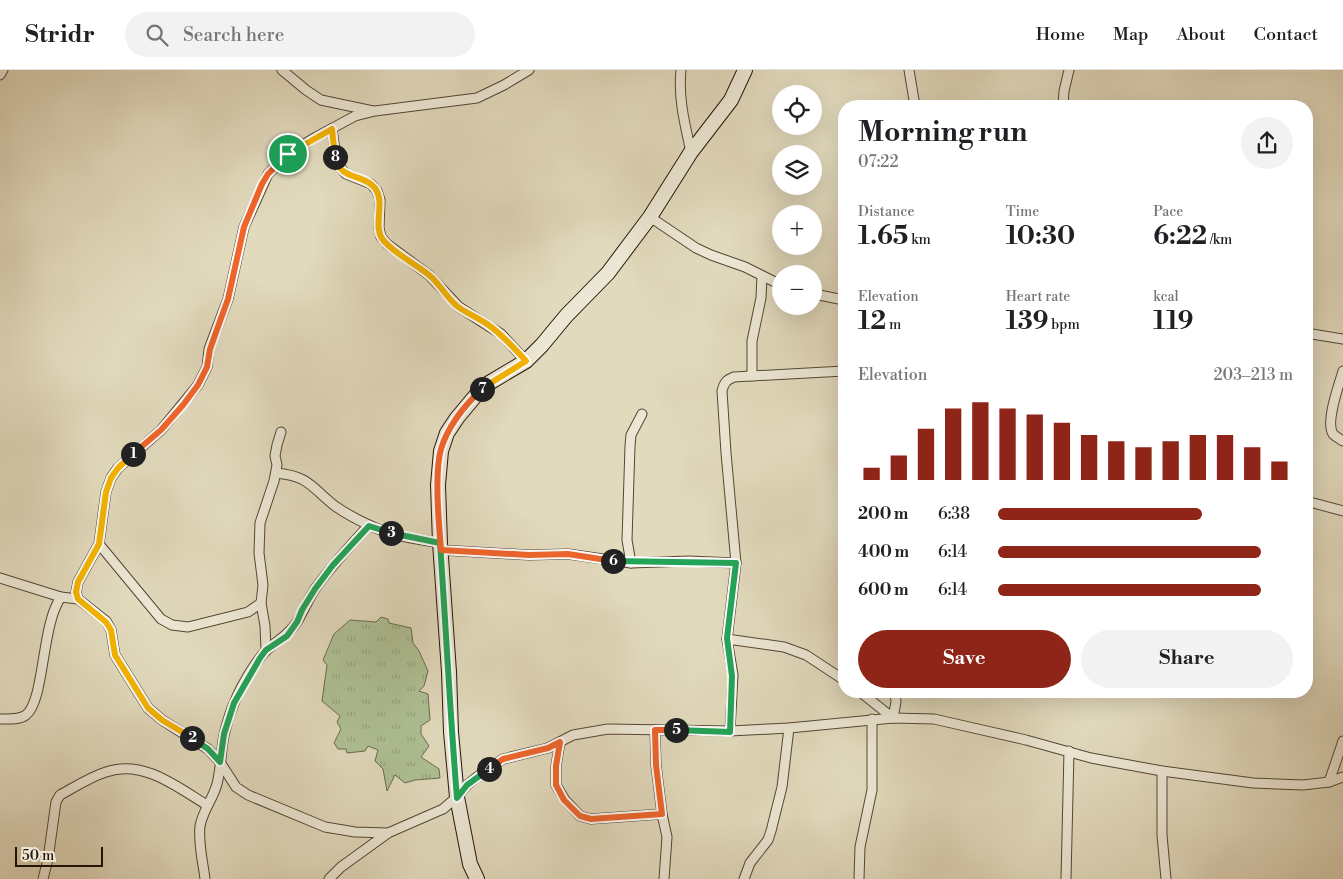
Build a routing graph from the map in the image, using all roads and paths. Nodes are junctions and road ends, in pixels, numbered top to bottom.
1 (4, 70) edge
2 (282, 70) edge
3 (529, 70) edge
4 (681, 70) edge
5 (745, 70) edge
6 (909, 70) edge
7 (1068, 70) edge
8 (0, 75) edge
9 (914, 100) edge
10 (1063, 100) edge
11 (375, 112) junction
12 (332, 129) junction
13 (691, 152) junction
14 (650, 217) junction
15 (762, 276) junction
16 (772, 281) edge
17 (822, 296) edge
18 (838, 299) edge
19 (1313, 334) edge
20 (1343, 339) edge
21 (526, 361) junction
22 (838, 371) edge
23 (1343, 371) edge
24 (752, 376) junction
25 (642, 414) dead end
26 (281, 432) dead end
27 (1343, 441) edge
28 (276, 473) junction
29 (1313, 503) edge
30 (1343, 511) edge
31 (369, 526) junction
32 (99, 544) junction
33 (440, 547) junction
34 (631, 563) junction
35 (736, 563) junction
36 (0, 578) edge
37 (61, 597) junction
38 (78, 599) junction
39 (261, 603) junction
40 (727, 638) junction
41 (266, 650) junction
42 (838, 676) edge
43 (868, 698) edge
44 (894, 698) edge
45 (893, 718) junction
46 (0, 719) edge
47 (872, 719) junction
48 (788, 728) junction
49 (655, 730) junction
50 (730, 732) junction
51 (1343, 740) edge
52 (560, 742) junction
53 (1069, 752) junction
54 (220, 762) junction
55 (1162, 771) junction
56 (1343, 777) edge
57 (1329, 782) junction
58 (457, 798) junction
59 (207, 805) junction
60 (662, 814) junction
61 (388, 833) junction
62 (43, 879) edge
63 (205, 879) edge
64 (329, 879) edge
65 (477, 879) edge
66 (664, 879) edge
67 (744, 879) edge
68 (859, 879) edge
69 (1066, 879) edge
70 (1166, 879) edge

1 - 8 street
2 - 11 street
3 - 11 street
4 - 13 street
5 - 13 street
6 - 9 street
7 - 10 street
11 - 12 street
12 - 21 street
12 - 32 street
13 - 14 street
14 - 15 street
14 - 21 street
15 - 16 street
15 - 24 street
17 - 18 street
19 - 20 street
21 - 33 street
22 - 24 street
23 - 27 street
24 - 35 street
25 - 34 street
26 - 28 street
28 - 31 street
28 - 39 street
29 - 30 street
31 - 33 street
31 - 41 street
32 - 38 street
32 - 39 street
33 - 34 street
33 - 58 street
34 - 35 street
35 - 40 street
36 - 37 street
37 - 38 street
37 - 46 street
38 - 54 street
39 - 41 street
40 - 42 street
40 - 50 street
41 - 54 street
43 - 45 street
44 - 45 street
45 - 47 street
45 - 53 street
47 - 48 street
47 - 68 street
48 - 50 street
48 - 67 street
49 - 50 street
49 - 52 street
49 - 60 street
51 - 57 street
52 - 58 street
52 - 60 street
53 - 55 street
53 - 69 street
54 - 59 street
54 - 61 street
55 - 57 street
55 - 70 street
56 - 57 street
58 - 61 street
58 - 65 street
59 - 62 street
59 - 63 street
60 - 66 street
61 - 64 street

